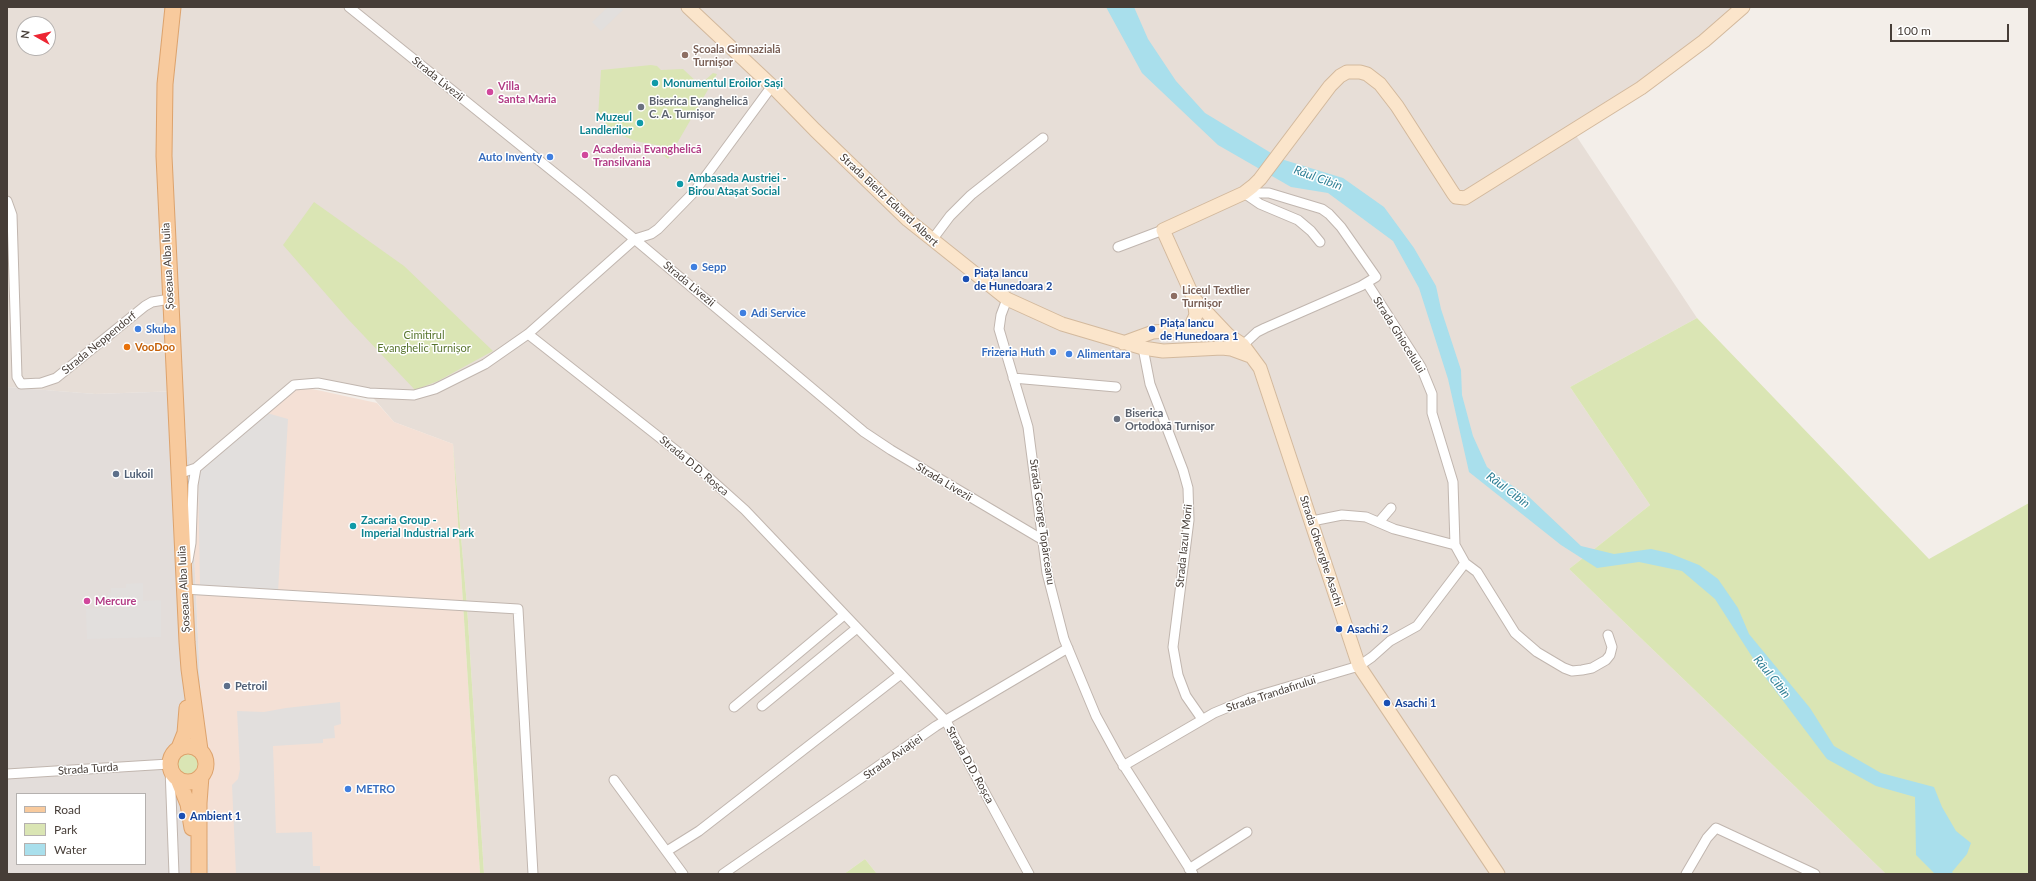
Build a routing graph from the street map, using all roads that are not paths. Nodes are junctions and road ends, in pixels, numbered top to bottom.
1 (173, 7) edge
2 (349, 7) edge
3 (688, 7) edge
4 (1743, 7) edge
5 (772, 86) junction
6 (1044, 138) dead end
7 (1244, 193) junction
8 (7, 201) edge
9 (1303, 203) junction
10 (1298, 220) junction
11 (1163, 230) junction
12 (635, 239) junction
13 (932, 240) junction
14 (1320, 242) dead end
15 (1118, 247) dead end
16 (1367, 283) junction
17 (170, 299) junction
18 (1007, 299) junction
19 (1194, 299) junction
20 (1220, 327) junction
21 (1190, 328) junction
22 (528, 334) junction
23 (1123, 342) junction
24 (1243, 345) junction
25 (1143, 348) junction
26 (1255, 359) junction
27 (1013, 378) junction
28 (1116, 387) dead end
29 (196, 468) junction
30 (178, 474) junction
31 (1391, 508) dead end
32 (1312, 521) junction
33 (1380, 522) junction
34 (1042, 540) junction
35 (1454, 545) junction
36 (1465, 563) junction
37 (184, 585) junction
38 (844, 615) junction
39 (857, 628) junction
40 (1608, 635) dead end
41 (1068, 648) junction
42 (1359, 666) junction
43 (189, 669) junction
44 (901, 674) junction
45 (734, 706) dead end
46 (762, 706) dead end
47 (1202, 719) junction
48 (946, 721) junction
49 (179, 748) junction
50 (200, 750) junction
51 (1123, 766) junction
52 (7, 774) edge
53 (173, 775) junction
54 (201, 776) junction
55 (614, 780) dead end
56 (1247, 832) dead end
57 (667, 851) junction
58 (199, 868) edge
59 (1191, 871) edge
60 (1807, 873) edge
61 (174, 874) edge
62 (532, 874) edge
63 (683, 874) edge
64 (723, 874) edge
65 (1029, 874) edge
66 (1498, 874) edge
67 (1686, 874) edge

1 - 17 main road, Șoseaua Alba Iulia
2 - 12 street, Strada Livezii
3 - 5 street, Strada Bieltz Eduard Albert
4 - 7 street
5 - 12 street
5 - 13 street, Strada Bieltz Eduard Albert
6 - 13 street
7 - 9 street
7 - 10 street
7 - 11 street
8 - 17 street, Strada Neppendorf
9 - 10 street
9 - 16 street
10 - 14 street
11 - 15 street
11 - 19 street
12 - 22 street
12 - 34 street, Strada Livezii
13 - 18 street, Strada Bieltz Eduard Albert
16 - 24 street
16 - 35 street, Strada Ghiocelului
17 - 30 main road, Șoseaua Alba Iulia
18 - 23 street, Strada Bieltz Eduard Albert
18 - 27 street, Strada George Topârceanu
19 - 20 street, Strada Gheorghe Asachi
19 - 21 street
20 - 21 street
20 - 24 street, Strada Gheorghe Asachi
21 - 23 street
22 - 29 street
22 - 38 street, Strada D.D. Roșca
23 - 25 street, Strada Bieltz Eduard Albert
24 - 26 street, Strada Gheorghe Asachi
25 - 26 street, Strada Bieltz Eduard Albert
25 - 47 street, Strada Iazul Morii
26 - 32 street, Strada Gheorghe Asachi
27 - 28 street
27 - 34 street, Strada George Topârceanu
29 - 30 street
29 - 37 street
30 - 37 main road, Șoseaua Alba Iulia
31 - 33 street
32 - 33 street
32 - 42 street, Strada Gheorghe Asachi
33 - 35 street
34 - 41 street, Strada George Topârceanu
35 - 36 street
36 - 40 street
36 - 42 street
37 - 43 main road, Șoseaua Alba Iulia
37 - 62 street
38 - 39 street, Strada D.D. Roșca
38 - 45 street
39 - 44 street, Strada D.D. Roșca
39 - 46 street
41 - 48 street, Strada Aviației
41 - 51 street, Strada George Topârceanu
42 - 47 street, Strada Trandafirului
42 - 66 street, Strada Gheorghe Asachi
43 - 49 main road, Șoseaua Alba Iulia
43 - 50 main road, Șoseaua Alba Iulia
44 - 48 street, Strada D.D. Roșca
44 - 57 street
47 - 51 street, Strada Trandafirului
48 - 64 street, Strada Aviației
48 - 65 street, Strada D.D. Roșca
49 - 50 main road
49 - 53 main road
50 - 54 main road
51 - 59 street, Strada George Topârceanu
52 - 53 street, Strada Turda
53 - 54 main road
53 - 58 main road
53 - 61 street
54 - 58 main road
55 - 57 street
56 - 59 street
57 - 63 street
60 - 67 street

